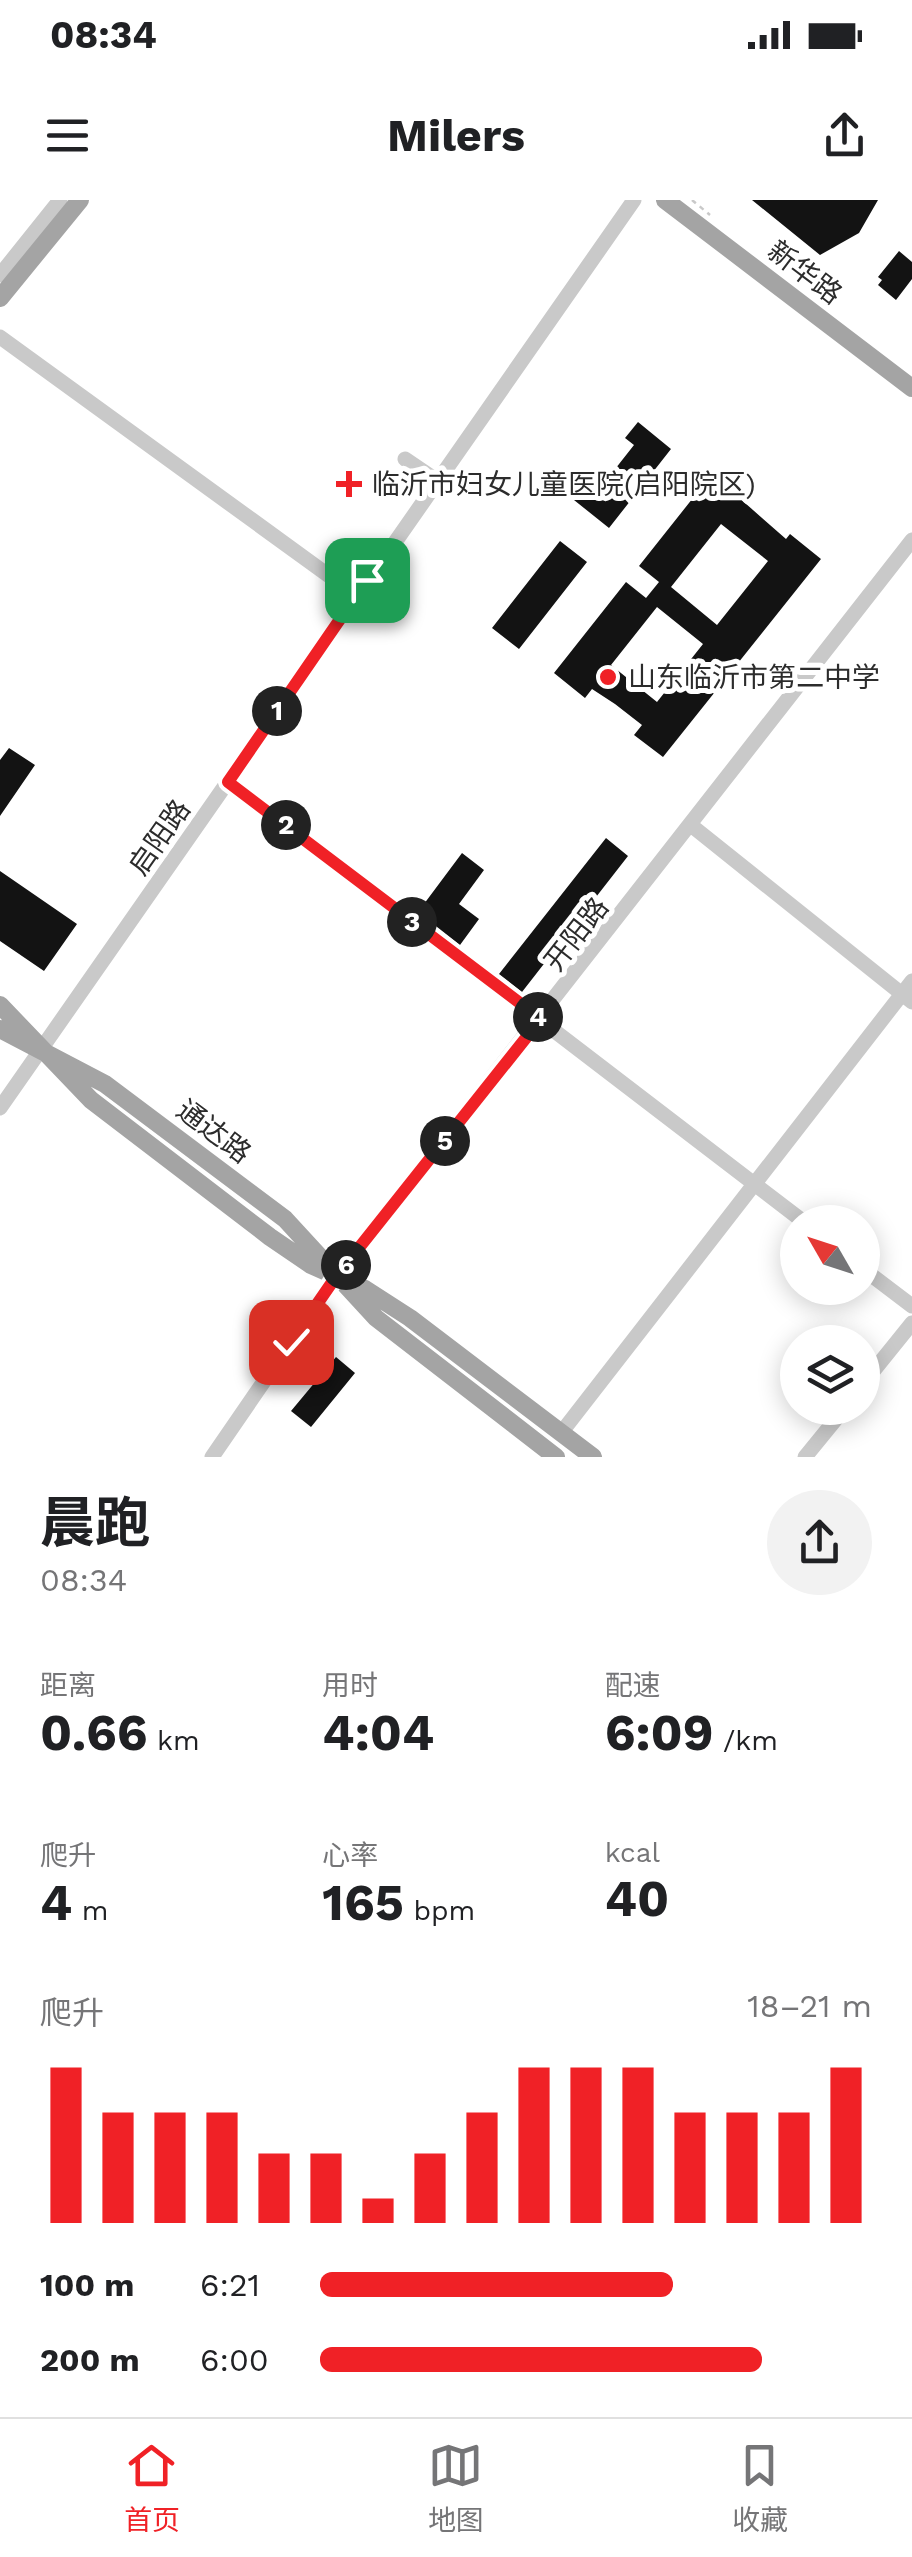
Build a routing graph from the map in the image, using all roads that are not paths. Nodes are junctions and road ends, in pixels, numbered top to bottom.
1 (60, 200) edge
2 (69, 200) edge
3 (80, 200) edge
4 (634, 200) edge
5 (664, 200) edge
6 (0, 275) edge
7 (0, 285) edge
8 (0, 298) edge
9 (0, 338) edge
10 (912, 388) edge
11 (405, 459) dead end
12 (438, 476) junction
13 (912, 540) edge
14 (360, 590) junction
15 (228, 782) junction
16 (692, 826) junction
17 (909, 992) edge
18 (0, 1005) edge
19 (541, 1019) junction
20 (0, 1029) edge
21 (43, 1050) junction
22 (0, 1108) edge
23 (754, 1184) junction
24 (782, 1205) edge
25 (335, 1278) junction
26 (880, 1282) edge
27 (912, 1306) edge
28 (912, 1323) edge
29 (880, 1363) edge
30 (831, 1425) edge
31 (562, 1433) junction
32 (212, 1457) edge
33 (556, 1457) edge
34 (593, 1457) edge
35 (805, 1457) edge

1 - 6 street
2 - 7 main road
3 - 8 main road
4 - 12 street, 启阳路
5 - 10 main road, 新华路
9 - 14 street
11 - 12 street
12 - 14 street, 启阳路
13 - 16 street, 开阳路
14 - 15 street, 启阳路
15 - 19 street
15 - 21 street, 启阳路
16 - 17 street
16 - 19 street, 开阳路
17 - 23 street
18 - 21 main road, 通达路
19 - 23 street
19 - 25 street, 开阳路
20 - 21 main road, 通达路
21 - 22 street, 启阳路
21 - 25 main road, 通达路
23 - 24 street
23 - 31 street
25 - 31 main road, 通达路
25 - 32 street, 开阳路
25 - 33 main road, 通达路
26 - 27 street
28 - 29 street
30 - 35 street
31 - 34 main road, 通达路

